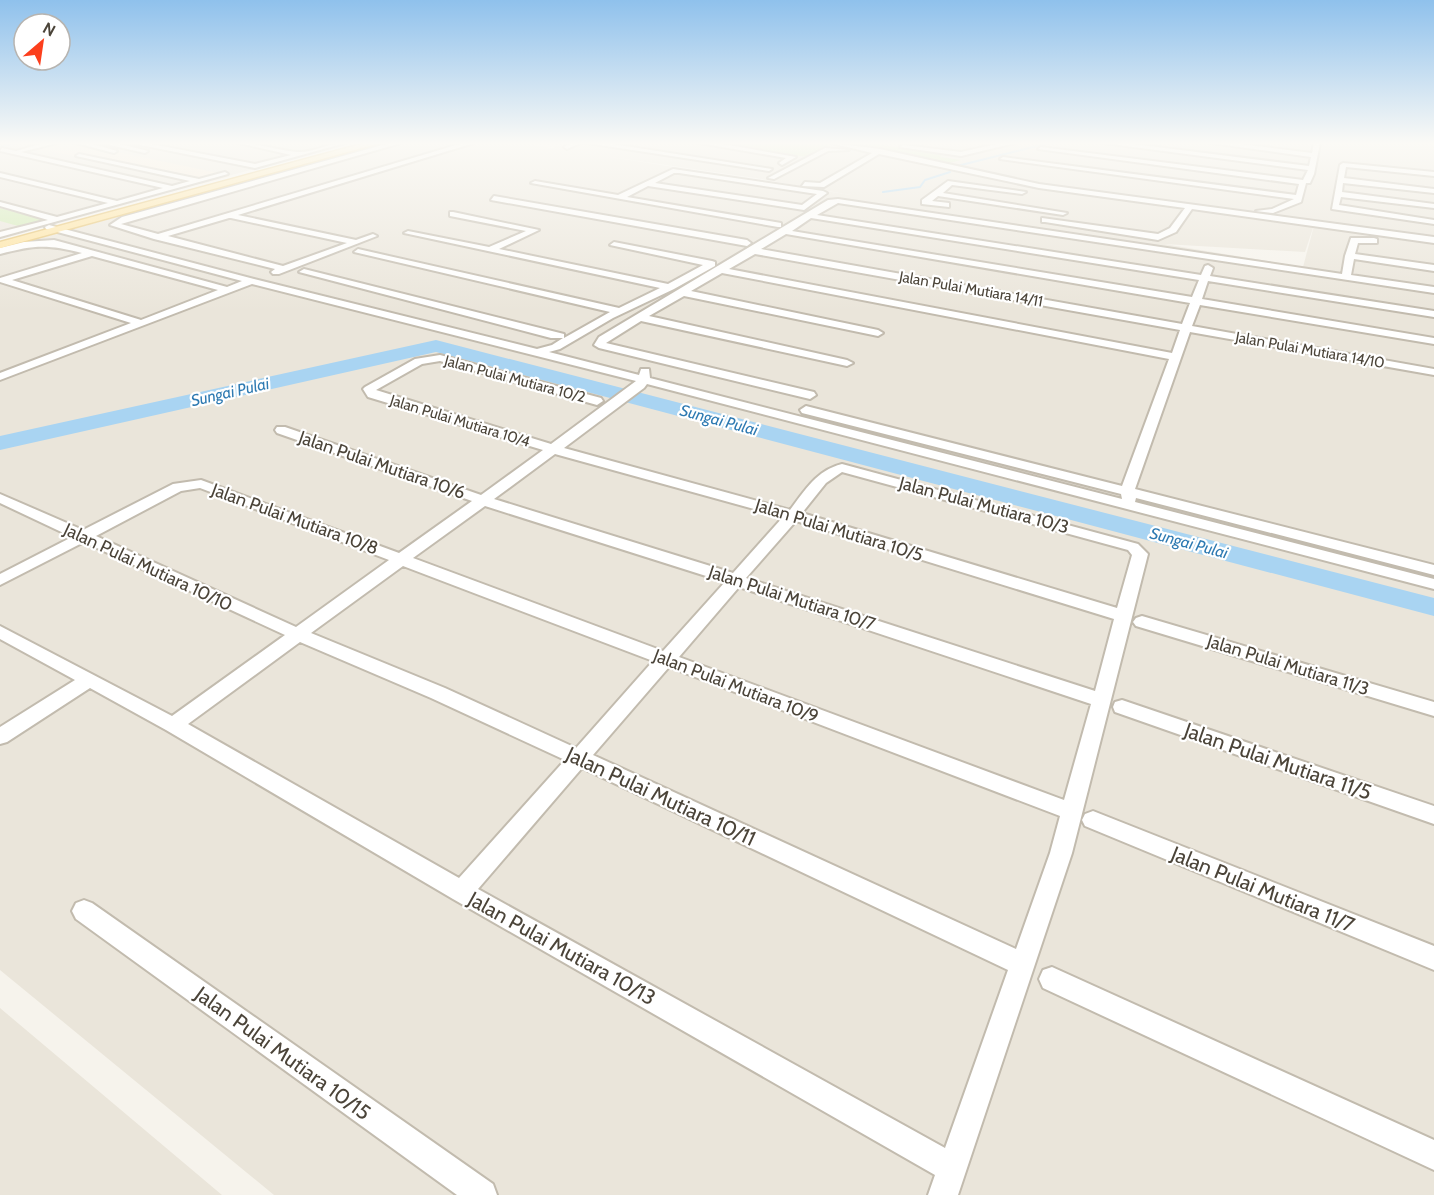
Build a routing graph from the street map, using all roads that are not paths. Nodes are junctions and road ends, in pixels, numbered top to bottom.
1 (102, 199) edge
2 (136, 199) edge
3 (148, 199) edge
4 (159, 199) edge
5 (199, 199) edge
6 (283, 199) edge
7 (498, 199) edge
8 (629, 199) edge
9 (744, 199) edge
10 (816, 199) edge
11 (929, 199) edge
12 (967, 199) edge
13 (1064, 199) edge
14 (1131, 199) edge
15 (1181, 199) edge
16 (1297, 199) edge
17 (1336, 199) edge
18 (1376, 199) edge
19 (119, 203) junction
20 (0, 204) edge
21 (951, 206) dead end
22 (1434, 206) edge
23 (1191, 207) junction
24 (804, 208) junction
25 (1160, 212) dead end
26 (453, 214) dead end
27 (1172, 214) dead end
28 (229, 215) junction
29 (1184, 215) junction
30 (811, 216) junction
31 (1080, 216) dead end
32 (1037, 219) dead end
33 (1434, 222) edge
34 (0, 224) edge
35 (65, 226) junction
36 (1154, 226) dead end
37 (782, 229) junction
38 (1175, 230) junction
39 (24, 233) junction
40 (408, 233) dead end
41 (0, 235) edge
42 (373, 236) dead end
43 (157, 237) junction
44 (1434, 240) edge
45 (0, 243) edge
46 (133, 244) junction
47 (614, 245) dead end
48 (357, 247) junction
49 (751, 247) junction
50 (490, 249) junction
51 (1434, 249) edge
52 (0, 251) edge
53 (93, 253) junction
54 (1350, 256) junction
55 (1212, 257) junction
56 (712, 264) junction
57 (1434, 268) edge
58 (284, 269) junction
59 (722, 270) junction
60 (304, 273) dead end
61 (265, 276) junction
62 (1346, 277) junction
63 (1204, 278) junction
64 (2, 281) edge
65 (251, 281) junction
66 (671, 287) junction
67 (227, 290) junction
68 (1434, 290) edge
69 (685, 293) junction
70 (1196, 301) junction
71 (621, 311) junction
72 (1434, 315) edge
73 (639, 317) junction
74 (141, 323) junction
75 (1186, 328) junction
76 (878, 333) dead end
77 (575, 337) junction
78 (558, 341) junction
79 (1434, 341) edge
80 (534, 346) junction
81 (576, 352) junction
82 (1175, 357) junction
83 (847, 363) dead end
84 (1434, 372) edge
85 (0, 377) edge
86 (643, 378) junction
87 (369, 389) joint
88 (810, 395) dead end
89 (600, 407) junction
90 (281, 430) dead end
91 (553, 449) junction
92 (1126, 491) junction
93 (0, 498) edge
94 (482, 500) junction
95 (793, 515) junction
96 (1177, 519) junction
97 (83, 537) junction
98 (401, 559) junction
99 (1434, 570) edge
100 (0, 580) edge
101 (736, 580) junction
102 (1434, 584) edge
103 (1124, 616) junction
104 (1142, 622) dead end
105 (0, 632) edge
106 (297, 634) junction
107 (666, 660) junction
108 (89, 680) junction
109 (1101, 700) junction
110 (1122, 707) dead end
111 (1434, 709) edge
112 (173, 725) junction
113 (0, 737) edge
114 (580, 758) junction
115 (1434, 815) edge
116 (1082, 816) junction
117 (461, 891) junction
118 (84, 910) dead end
119 (1434, 958) edge
120 (1023, 965) junction
121 (1052, 979) dead end
122 (1434, 1155) edge
123 (947, 1181) edge
124 (482, 1195) edge

1 - 19 street
2 - 19 street
3 - 35 main road
4 - 35 main road
5 - 43 street
6 - 28 street
7 - 49 street, Jalan Pulai Mutiara 14/11
8 - 37 street
9 - 24 street
10 - 24 street
11 - 21 street
12 - 31 street
13 - 25 street
14 - 23 street
15 - 16 street
17 - 33 street
18 - 22 street
19 - 35 street
20 - 35 street
23 - 29 street
23 - 44 street
24 - 37 street
26 - 50 street
27 - 29 street
28 - 43 street
28 - 48 street
29 - 38 street
30 - 37 street
30 - 55 street
30 - 63 street
32 - 38 street
34 - 39 street
35 - 39 main road
35 - 45 main road
35 - 46 street
35 - 65 street
36 - 38 street
37 - 49 street
37 - 70 street
39 - 41 street
39 - 45 main road
40 - 50 street
42 - 48 street
43 - 46 street
43 - 58 street
46 - 61 street
47 - 56 street
48 - 58 street
48 - 71 street
49 - 56 street
49 - 59 street
49 - 75 street, Jalan Pulai Mutiara 14/11
50 - 66 street
51 - 54 street
52 - 53 street
53 - 64 street
53 - 67 street
54 - 57 street
54 - 62 street
55 - 62 street
55 - 63 street
56 - 66 street
58 - 61 street
59 - 69 street
59 - 82 street
60 - 78 street
61 - 65 street
61 - 80 street
62 - 68 street
63 - 70 street
63 - 72 street
64 - 74 street
65 - 67 street
65 - 80 street
66 - 71 street
67 - 74 street
69 - 73 street
69 - 76 street
70 - 75 street
70 - 79 street
71 - 77 street
73 - 83 street
73 - 88 street
74 - 85 street
75 - 82 street
75 - 84 street, Jalan Pulai Mutiara 14/10
77 - 78 street
77 - 80 street
77 - 81 street
78 - 80 street
78 - 81 street
80 - 86 street
81 - 86 street
82 - 92 street
86 - 89 street
86 - 92 street
86 - 96 street
87 - 89 street, Jalan Pulai Mutiara 10/2
87 - 91 street, Jalan Pulai Mutiara 10/4
89 - 91 street
90 - 94 street, Jalan Pulai Mutiara 10/6
91 - 94 street
91 - 95 street, Jalan Pulai Mutiara 10/5
92 - 96 street
92 - 99 street
93 - 97 street, Jalan Pulai Mutiara 10/10
94 - 98 street
94 - 101 street, Jalan Pulai Mutiara 10/7
95 - 101 street
95 - 103 street, Jalan Pulai Mutiara 10/5
95 - 103 street, Jalan Pulai Mutiara 10/3
96 - 102 street
97 - 98 street, Jalan Pulai Mutiara 10/8
97 - 100 street
97 - 106 street, Jalan Pulai Mutiara 10/10
98 - 106 street
98 - 107 street, Jalan Pulai Mutiara 10/9
101 - 107 street
101 - 109 street, Jalan Pulai Mutiara 10/7
103 - 109 street
104 - 111 street, Jalan Pulai Mutiara 11/3
105 - 108 street, Jalan Pulai Mutiara 10/13
106 - 112 street
106 - 114 street, Jalan Pulai Mutiara 10/11
107 - 114 street
107 - 116 street, Jalan Pulai Mutiara 10/9
108 - 112 street, Jalan Pulai Mutiara 10/13
108 - 113 street
109 - 116 street
110 - 115 street, Jalan Pulai Mutiara 11/5
112 - 117 street, Jalan Pulai Mutiara 10/13
114 - 117 street
114 - 120 street, Jalan Pulai Mutiara 10/11
116 - 119 street, Jalan Pulai Mutiara 11/7
116 - 120 street
117 - 123 street, Jalan Pulai Mutiara 10/13
118 - 124 street, Jalan Pulai Mutiara 10/15
120 - 123 street
121 - 122 street

